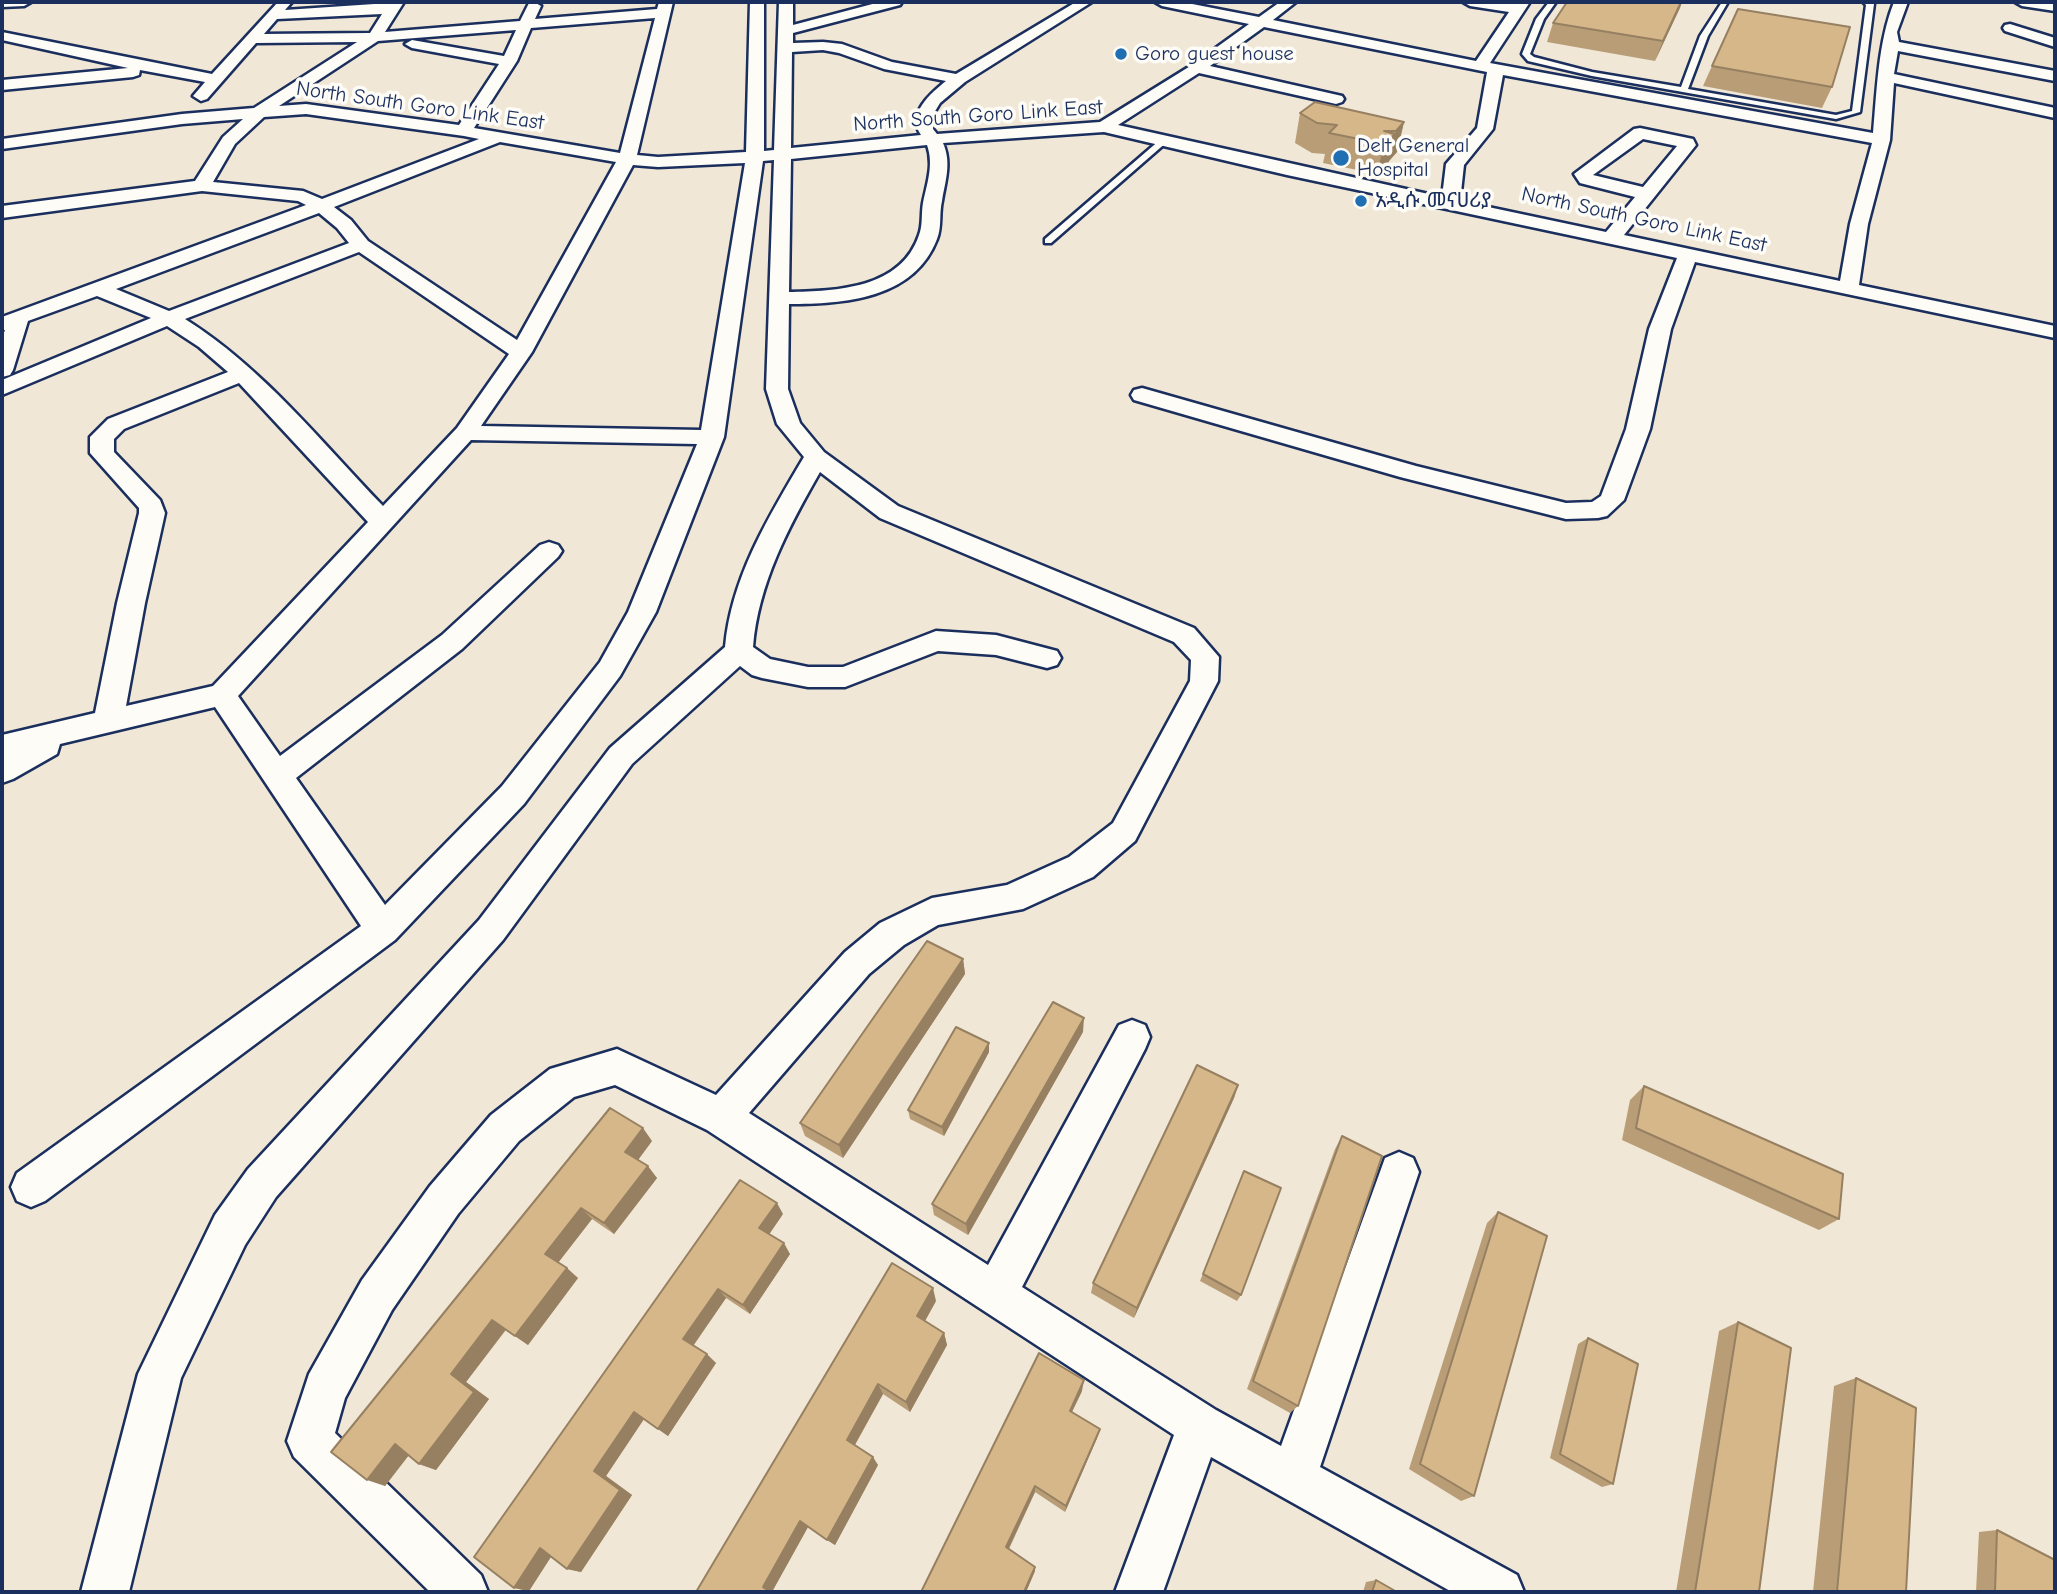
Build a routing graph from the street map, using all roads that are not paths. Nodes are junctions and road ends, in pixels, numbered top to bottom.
1 (24, 2) edge
2 (536, 2) edge
3 (757, 2) edge
4 (786, 2) edge
5 (895, 2) edge
6 (1085, 2) edge
7 (1162, 2) edge
8 (1289, 2) edge
9 (1470, 2) edge
10 (1552, 2) edge
11 (1725, 2) edge
12 (1867, 2) edge
13 (1901, 2) edge
14 (2022, 2) edge
15 (2, 3) edge
16 (395, 5) edge
17 (1521, 5) edge
18 (666, 7) edge
19 (2055, 7) edge
20 (280, 8) edge
21 (1262, 22) junction
22 (526, 23) junction
23 (2010, 28) dead end
24 (400, 35) junction
25 (2, 36) edge
26 (373, 37) junction
27 (250, 39) junction
28 (784, 39) junction
29 (2055, 44) edge
30 (1892, 45) junction
31 (509, 61) junction
32 (1488, 67) junction
33 (1198, 68) junction
34 (155, 69) junction
35 (2055, 76) edge
36 (1887, 77) junction
37 (214, 79) junction
38 (959, 79) junction
39 (2, 85) edge
40 (1684, 90) junction
41 (1336, 99) dead end
42 (261, 111) junction
43 (2055, 113) edge
44 (182, 119) junction
45 (1104, 127) junction
46 (464, 131) junction
47 (498, 137) junction
48 (934, 139) junction
49 (1881, 140) junction
50 (1164, 141) junction
51 (2, 144) edge
52 (768, 155) junction
53 (627, 159) junction
54 (202, 186) junction
55 (1647, 194) junction
56 (1451, 203) junction
57 (321, 206) junction
58 (2, 212) edge
59 (1612, 237) junction
60 (1048, 241) dead end
61 (361, 244) junction
62 (1689, 253) junction
63 (1849, 287) junction
64 (99, 289) junction
65 (779, 298) junction
66 (7, 316) edge
67 (169, 318) junction
68 (2055, 332) edge
69 (521, 352) junction
70 (2, 370) edge
71 (243, 374) junction
72 (2, 388) edge
73 (1142, 395) dead end
74 (466, 433) junction
75 (712, 437) junction
76 (816, 457) junction
77 (383, 522) junction
78 (549, 551) dead end
79 (739, 651) junction
80 (1047, 658) dead end
81 (222, 695) junction
82 (95, 723) junction
83 (2, 746) edge
84 (2, 771) edge
85 (276, 776) junction
86 (383, 930) junction
87 (1132, 1037) dead end
88 (721, 1117) junction
89 (1399, 1172) dead end
90 (31, 1186) dead end
91 (996, 1294) junction
92 (1200, 1426) junction
93 (1293, 1478) junction
94 (105, 1592) edge
95 (464, 1592) edge
96 (1139, 1592) edge
97 (1500, 1592) edge

1 - 15 street
2 - 22 street
3 - 52 street
4 - 28 street
5 - 28 street
6 - 38 street
7 - 21 street
8 - 21 street
9 - 17 street
10 - 40 lane
11 - 40 lane
12 - 40 lane
13 - 30 street
14 - 19 street
16 - 20 street
16 - 26 street
17 - 32 street
18 - 22 street
18 - 53 street
20 - 27 street
21 - 32 street
21 - 33 street
22 - 24 street
22 - 31 street
23 - 29 street
24 - 26 street
24 - 31 street
25 - 34 street
26 - 27 street
26 - 42 street
27 - 37 street
28 - 38 street
28 - 52 street
30 - 35 street
30 - 36 street
31 - 46 street
32 - 49 street
32 - 56 street
33 - 41 street
33 - 45 street
34 - 37 street
34 - 39 street
36 - 43 street
36 - 49 street
37 - 44 street
38 - 48 street
42 - 44 street, North South Goro Link East
42 - 46 street, North South Goro Link East
42 - 54 street
44 - 51 street, North South Goro Link East
45 - 48 street, North South Goro Link East
45 - 50 street, North South Goro Link East
46 - 47 street, North South Goro Link East
47 - 53 street, North South Goro Link East
47 - 57 street
48 - 52 street, North South Goro Link East
48 - 65 street
49 - 63 street
50 - 56 street, North South Goro Link East
50 - 60 lane
52 - 53 street, North South Goro Link East
52 - 65 street
52 - 75 street
53 - 69 street
54 - 57 street
54 - 58 street
55 - 55 street
55 - 59 street
56 - 59 street, North South Goro Link East
57 - 61 street
57 - 64 street
59 - 62 street, North South Goro Link East
61 - 67 street
61 - 69 street
62 - 63 street, North South Goro Link East
62 - 73 street
63 - 68 street, North South Goro Link East
64 - 66 street
64 - 67 street
65 - 76 street
66 - 70 street
67 - 71 street
67 - 72 street
69 - 74 street
71 - 77 street
71 - 82 street
74 - 75 street
74 - 77 street
75 - 86 street
76 - 79 street
76 - 88 street
77 - 81 street
78 - 85 street
79 - 80 street
79 - 94 street
81 - 82 street
81 - 85 street
82 - 83 street
82 - 84 street
85 - 86 street
86 - 90 street
87 - 91 street
88 - 91 street
88 - 95 street
89 - 93 street
91 - 92 street
92 - 93 street
92 - 96 street
93 - 97 street

